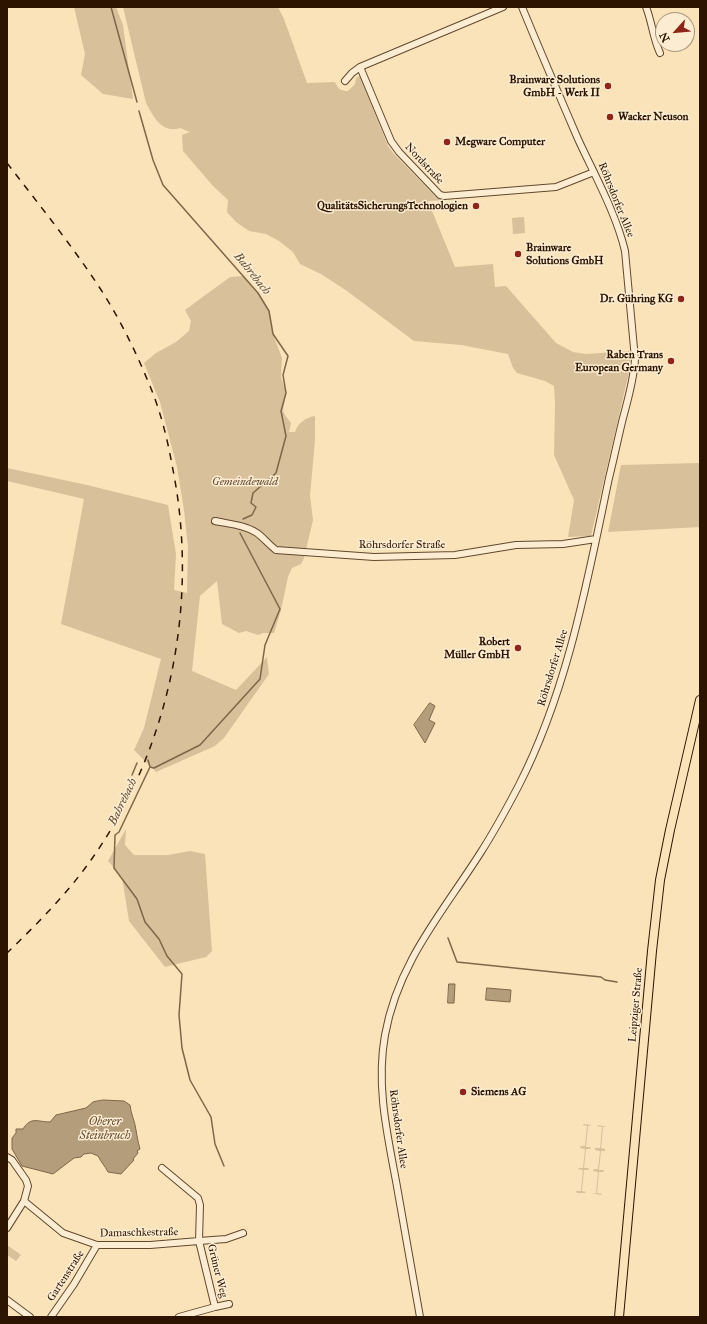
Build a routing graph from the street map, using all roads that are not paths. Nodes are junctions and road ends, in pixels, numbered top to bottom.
1 (503, 7) edge
2 (522, 7) edge
3 (646, 7) edge
4 (660, 53) dead end
5 (360, 67) junction
6 (345, 81) dead end
7 (594, 172) junction
8 (215, 521) dead end
9 (596, 540) junction
10 (700, 700) edge
11 (7, 1157) edge
12 (162, 1168) dead end
13 (24, 1201) junction
14 (7, 1228) edge
15 (243, 1234) dead end
16 (199, 1241) junction
17 (97, 1245) junction
18 (7, 1300) edge
19 (229, 1304) dead end
20 (215, 1306) junction
21 (30, 1317) edge
22 (51, 1317) edge
23 (179, 1317) edge
24 (420, 1317) edge
25 (619, 1317) edge

1 - 5 street
2 - 7 street, Röhrsdorfer Allee
3 - 4 street
5 - 6 street
5 - 7 street, Nordstraße
7 - 9 street, Röhrsdorfer Allee
8 - 9 street, Röhrsdorfer Straße
9 - 24 street, Röhrsdorfer Allee
10 - 25 main road, Leipziger Straße
11 - 13 street
12 - 16 street, Grüner Weg
13 - 14 street
13 - 17 street, Damaschkestraße
15 - 16 street, Damaschkestraße
16 - 17 street, Damaschkestraße
16 - 20 street, Grüner Weg
17 - 22 street, Gartenstraße
18 - 21 street
19 - 20 street, Grüner Weg
20 - 23 street, Grüner Weg

